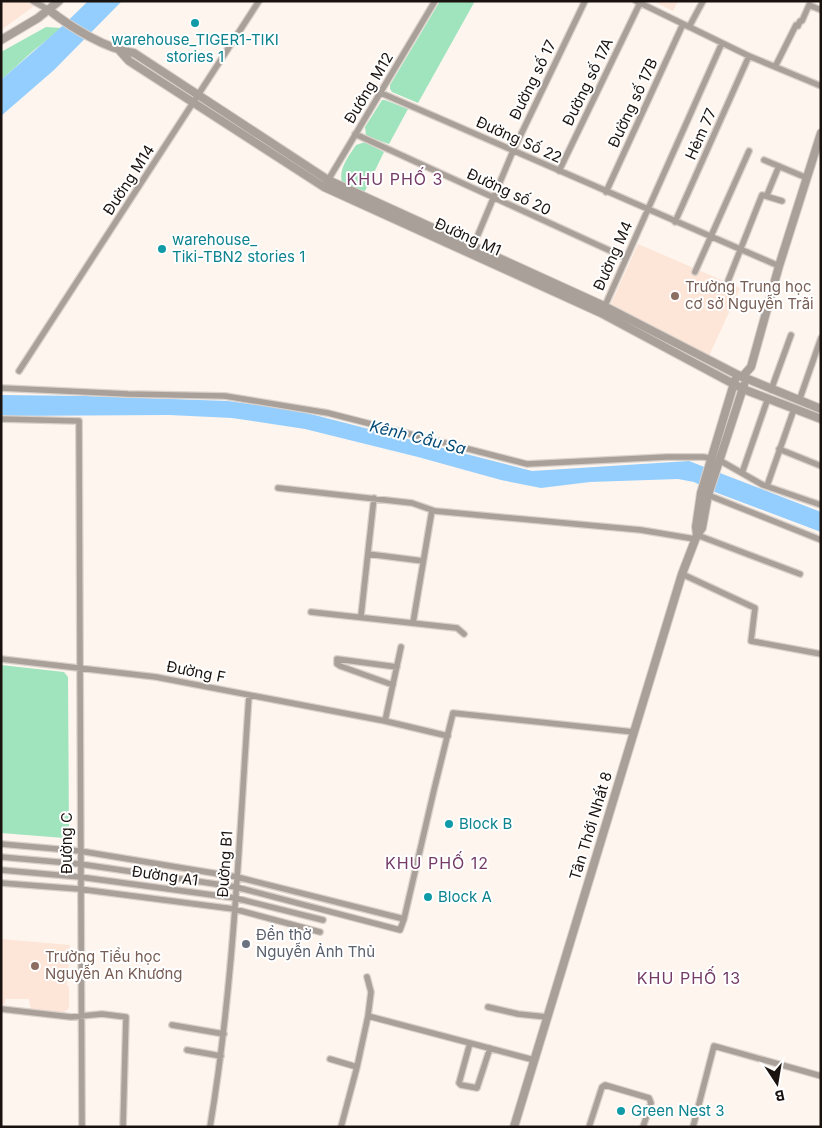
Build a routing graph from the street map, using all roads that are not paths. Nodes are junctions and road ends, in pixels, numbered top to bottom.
1 (33, 1) edge
2 (59, 1) edge
3 (259, 1) edge
4 (435, 1) edge
5 (585, 1) edge
6 (703, 1) edge
7 (638, 2) edge
8 (49, 10) junction
9 (821, 10) edge
10 (686, 26) junction
11 (1, 40) edge
12 (722, 43) junction
13 (120, 51) junction
14 (749, 56) junction
15 (775, 67) junction
16 (821, 86) edge
17 (381, 93) junction
18 (198, 95) junction
19 (193, 102) junction
20 (821, 133) edge
21 (355, 134) junction
22 (749, 150) dead end
23 (513, 151) junction
24 (764, 160) dead end
25 (779, 166) junction
26 (559, 171) junction
27 (807, 178) junction
28 (326, 184) junction
29 (606, 192) junction
30 (767, 195) junction
31 (493, 199) junction
32 (782, 201) dead end
33 (647, 210) junction
34 (675, 222) junction
35 (711, 237) junction
36 (740, 250) junction
37 (472, 251) junction
38 (626, 258) junction
39 (779, 266) junction
40 (695, 272) dead end
41 (728, 281) dead end
42 (603, 310) junction
43 (791, 334) dead end
44 (821, 338) edge
45 (19, 371) dead end
46 (742, 377) junction
47 (734, 384) junction
48 (1, 388) edge
49 (743, 389) junction
50 (771, 390) junction
51 (768, 398) junction
52 (799, 401) junction
53 (794, 409) junction
54 (821, 409) edge
55 (1, 419) edge
56 (821, 419) edge
57 (779, 449) junction
58 (710, 458) junction
59 (720, 460) junction
60 (821, 466) edge
61 (742, 473) junction
62 (767, 486) junction
63 (278, 488) dead end
64 (704, 494) junction
65 (374, 498) junction
66 (821, 505) edge
67 (432, 510) junction
68 (696, 537) junction
69 (821, 540) edge
70 (368, 554) junction
71 (423, 561) junction
72 (682, 574) junction
73 (800, 574) dead end
74 (311, 612) dead end
75 (361, 616) junction
76 (414, 623) junction
77 (464, 634) dead end
78 (401, 648) dead end
79 (821, 654) edge
80 (1, 659) edge
81 (397, 667) junction
82 (79, 668) junction
83 (393, 684) junction
84 (250, 695) junction
85 (384, 721) junction
86 (634, 732) junction
87 (448, 736) junction
88 (1, 844) edge
89 (80, 851) junction
90 (1, 857) edge
91 (80, 864) junction
92 (1, 870) edge
93 (237, 877) junction
94 (80, 878) junction
95 (1, 883) edge
96 (236, 887) junction
97 (80, 889) junction
98 (235, 898) junction
99 (234, 910) junction
100 (404, 919) junction
101 (322, 920) dead end
102 (320, 932) dead end
103 (367, 977) dead end
104 (488, 1007) dead end
105 (1, 1009) edge
106 (368, 1016) junction
107 (80, 1017) junction
108 (547, 1017) junction
109 (172, 1025) dead end
110 (224, 1034) junction
111 (470, 1043) junction
112 (490, 1048) junction
113 (187, 1050) dead end
114 (221, 1056) junction
115 (330, 1059) dead end
116 (534, 1060) junction
117 (357, 1067) junction
118 (821, 1076) edge
119 (82, 1127) edge
120 (123, 1127) edge
121 (210, 1127) edge
122 (341, 1127) edge
123 (514, 1127) edge
124 (589, 1127) edge
125 (643, 1127) edge
126 (692, 1127) edge

1 - 8 street
2 - 8 street
3 - 18 street, Đường M14
4 - 17 street, Đướng M12
5 - 23 street, Đường số 17
6 - 10 street, Đường số 17B
7 - 10 street
7 - 26 street, Đường số 17A
8 - 11 street
8 - 13 street, Đường M1
9 - 15 street
10 - 12 street
10 - 29 street, Đường số 17B
12 - 14 street
12 - 33 street, Đường M4
13 - 18 street, Đường M1
13 - 19 street, Đường M1
14 - 15 street
14 - 34 street, Hẻm 77
15 - 16 street
17 - 21 street, Đướng M12
17 - 23 street, Đường Số 22
18 - 19 street, Đường M14
18 - 28 street, Đường M1
19 - 28 street, Đường M1
19 - 45 street, Đường M14
20 - 27 street
21 - 28 street, Đướng M12
21 - 31 street, Đường số 20
22 - 35 street
23 - 26 street, Đường Số 22
23 - 31 street, Đường số 17
24 - 25 street
25 - 27 street
25 - 30 street
26 - 29 street, Đường Số 22
27 - 39 street
28 - 37 street, Đường M1
29 - 33 street, Đường Số 22
30 - 32 street
30 - 36 street
31 - 37 street, Đường số 17
31 - 38 street, Đường số 20
33 - 34 street, Đường Số 22
33 - 38 street, Đường M4
34 - 35 street, Đường Số 22
35 - 36 street, Đường Số 22
35 - 40 street
36 - 39 street, Đường Số 22
36 - 41 street
37 - 42 street, Đường M1
38 - 42 street, Đường M4
39 - 46 street
42 - 46 street, Đường M1
42 - 47 street, Đường M1
43 - 50 street
44 - 52 street
46 - 47 street
46 - 49 street
46 - 50 street, Đường M1
47 - 49 street, Đường M1
47 - 58 street
48 - 58 street
49 - 51 street, Đường M1
49 - 59 street
50 - 52 street, Đường M1
51 - 53 street, Đường M1
51 - 61 street
52 - 54 street, Đường M1
53 - 56 street, Đường M1
53 - 57 street
55 - 82 street, Đường C
57 - 60 street
57 - 62 street
58 - 64 street
59 - 61 street
59 - 64 street
61 - 62 street
62 - 66 street
63 - 65 street
64 - 68 street, Tân Thới Nhất 8
64 - 69 street
65 - 67 street
65 - 70 street
67 - 68 street
67 - 71 street
68 - 72 street, Tân Thới Nhất 8
68 - 73 street
70 - 71 street
70 - 75 street
71 - 76 street
72 - 79 street
72 - 86 street, Tân Thới Nhất 8
74 - 75 street
75 - 76 street
76 - 77 street
78 - 81 street
80 - 82 street, Đường F
81 - 83 street
81 - 83 street
82 - 84 street, Đường F
82 - 89 street, Đường C
83 - 85 street
84 - 85 street, Đường F
84 - 93 street, Đường B1
85 - 87 street, Đường F
86 - 87 street
86 - 108 street, Tân Thới Nhất 8
87 - 100 street
88 - 89 street, Đường A1
89 - 91 street, Đường C
89 - 93 street, Đường A1
90 - 91 street, Đường A1
91 - 94 street, Đường C
91 - 96 street, Đường A1
92 - 94 street, Đường A1
93 - 96 street, Đường B1
93 - 100 street, Đường A1
94 - 97 street, Đường C
94 - 98 street, Đường A1
95 - 97 street, Đường A1
96 - 98 street, Đường B1
96 - 100 street, Đường A1
97 - 99 street, Đường A1
97 - 107 street, Đường C
98 - 99 street, Đường B1
98 - 101 street, Đường A1
99 - 102 street, Đường A1
99 - 110 street, Đường B1
103 - 106 street
104 - 108 street
105 - 107 street
106 - 111 street
106 - 117 street
107 - 119 street, Đường C
107 - 120 street
108 - 116 street, Tân Thới Nhất 8
109 - 110 street
110 - 114 street, Đường B1
111 - 112 street
111 - 112 street
112 - 116 street
113 - 114 street
114 - 121 street, Đường B1
115 - 117 street
116 - 123 street, Tân Thới Nhất 8
117 - 122 street
118 - 126 street
124 - 125 street

